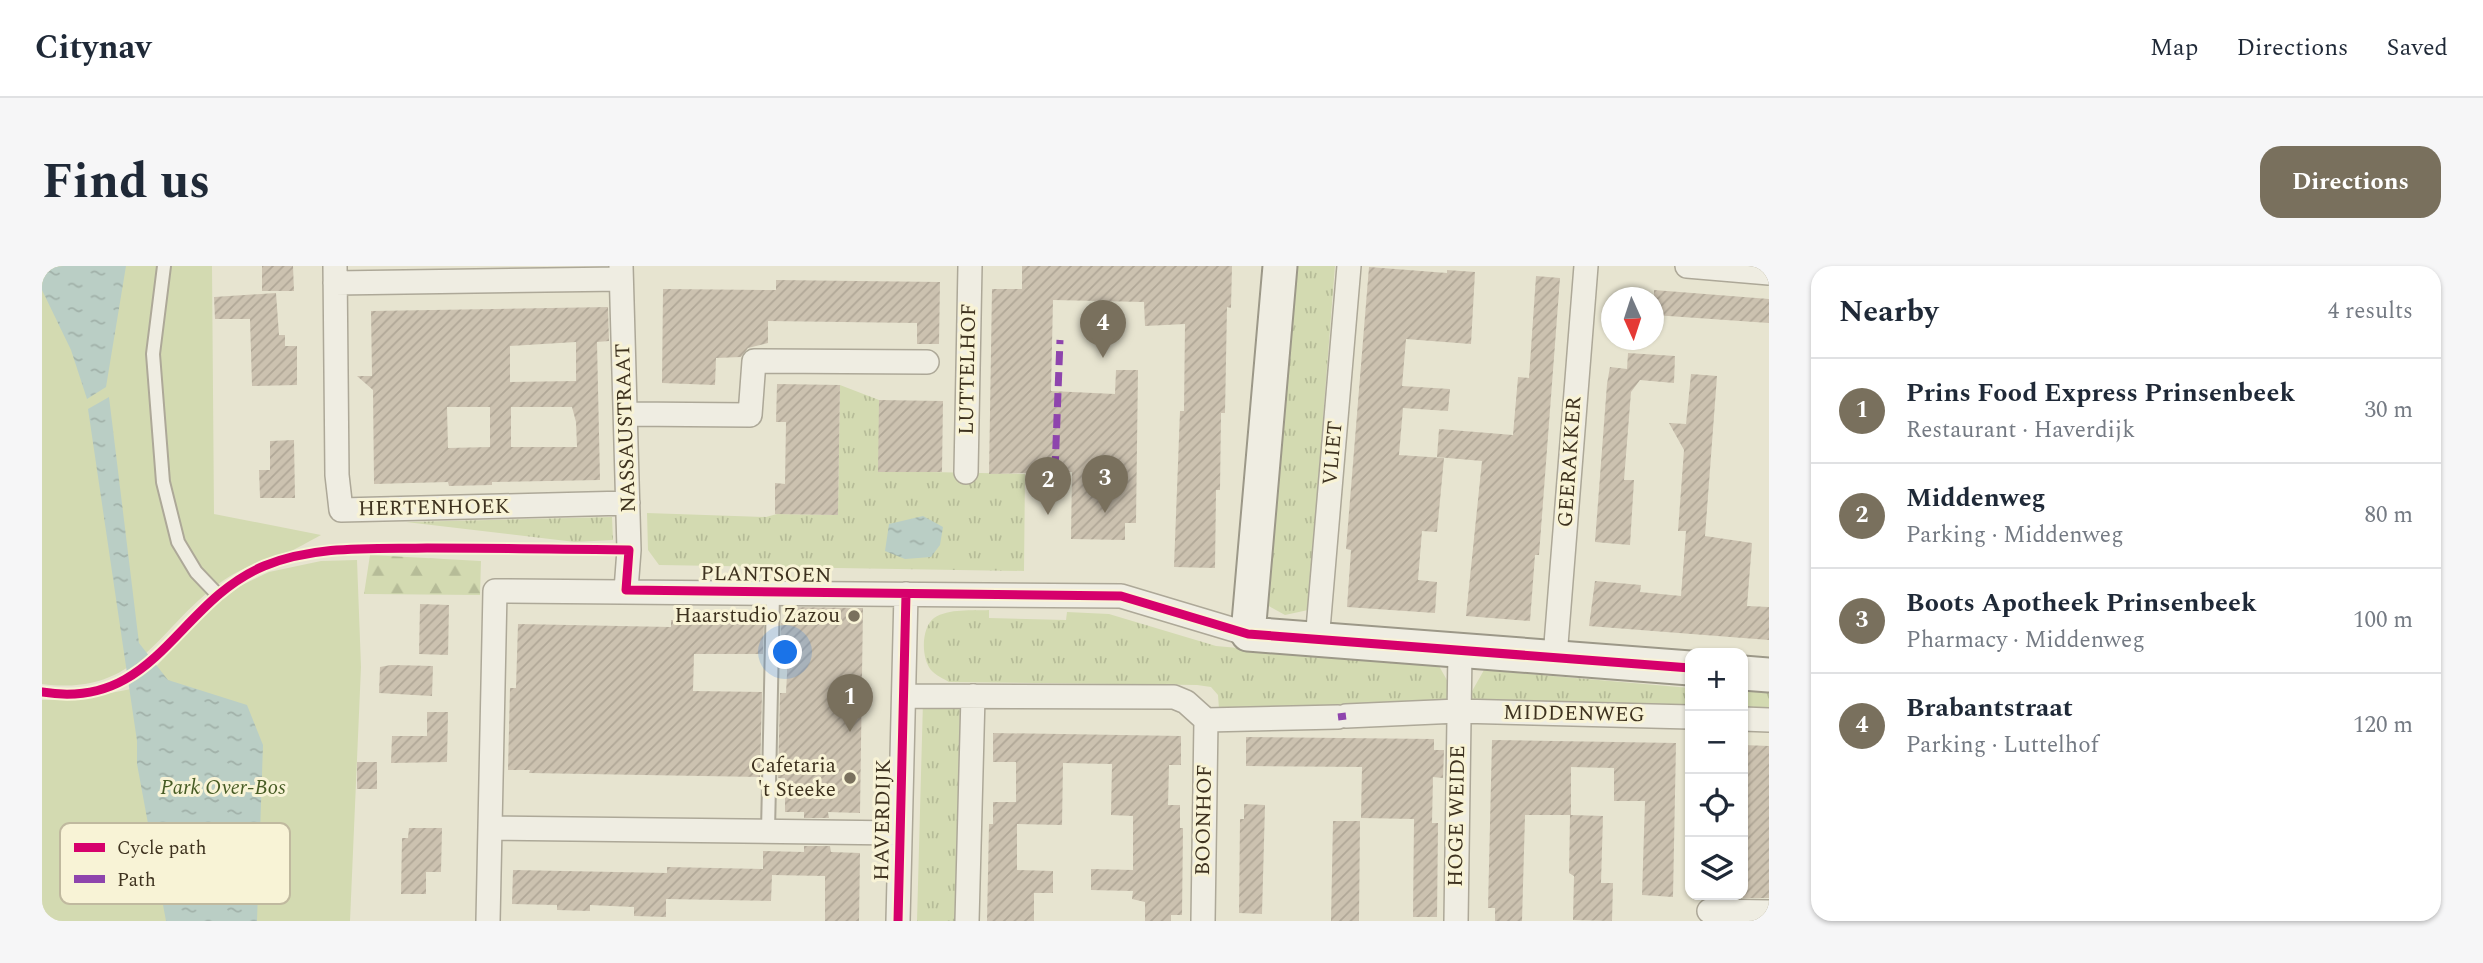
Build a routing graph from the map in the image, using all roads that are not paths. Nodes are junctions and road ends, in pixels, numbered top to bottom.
1 (164, 266) edge
2 (970, 266) edge
3 (1280, 266) edge
4 (1349, 266) edge
5 (1586, 266) edge
6 (1686, 266) edge
7 (621, 272) edge
8 (1769, 272) edge
9 (335, 274) edge
10 (927, 362) dead end
11 (626, 414) junction
12 (966, 472) dead end
13 (628, 503) junction
14 (626, 590) junction
15 (217, 594) dead end
16 (773, 594) junction
17 (906, 594) junction
18 (1248, 634) junction
19 (1317, 640) junction
20 (1460, 651) junction
21 (1555, 657) junction
22 (1685, 668) edge
23 (1748, 673) edge
24 (1769, 675) edge
25 (904, 696) junction
26 (973, 696) junction
27 (1458, 711) junction
28 (1685, 717) edge
29 (1748, 719) edge
30 (1206, 720) junction
31 (1769, 720) edge
32 (491, 828) junction
33 (768, 831) junction
34 (900, 833) junction
35 (1709, 909) edge
36 (1769, 912) edge
37 (488, 921) edge
38 (898, 921) edge
39 (967, 921) edge
40 (1203, 921) edge
41 (1456, 921) edge

1 - 15 lane
2 - 12 street, LUTTELHOF
3 - 18 street
4 - 19 street, VLIET
5 - 21 street, GEERAKKER
6 - 8 street
7 - 9 street, HERTENHOEK
7 - 11 street, NASSAUSTRAAT
9 - 13 street, HERTENHOEK
10 - 11 street
11 - 13 street, NASSAUSTRAAT
13 - 14 street, NASSAUSTRAAT
14 - 16 street, PLANTSOEN
14 - 32 street, PLANTSOEN
16 - 17 street, PLANTSOEN
16 - 33 lane, PLANTSOEN
17 - 18 street
17 - 25 street, HAVERDIJK
18 - 19 street
19 - 20 street
20 - 21 street
20 - 27 street
21 - 22 street
23 - 24 street
25 - 26 street
25 - 34 street, HAVERDIJK
26 - 30 street
26 - 39 street
27 - 28 street, MIDDENWEG
27 - 30 street, MIDDENWEG
27 - 41 street, HOGE WEIDE
29 - 31 street
30 - 40 street, BOONHOF
32 - 33 street
32 - 37 street, PLANTSOEN
33 - 34 street
34 - 38 street, HAVERDIJK
35 - 36 street

